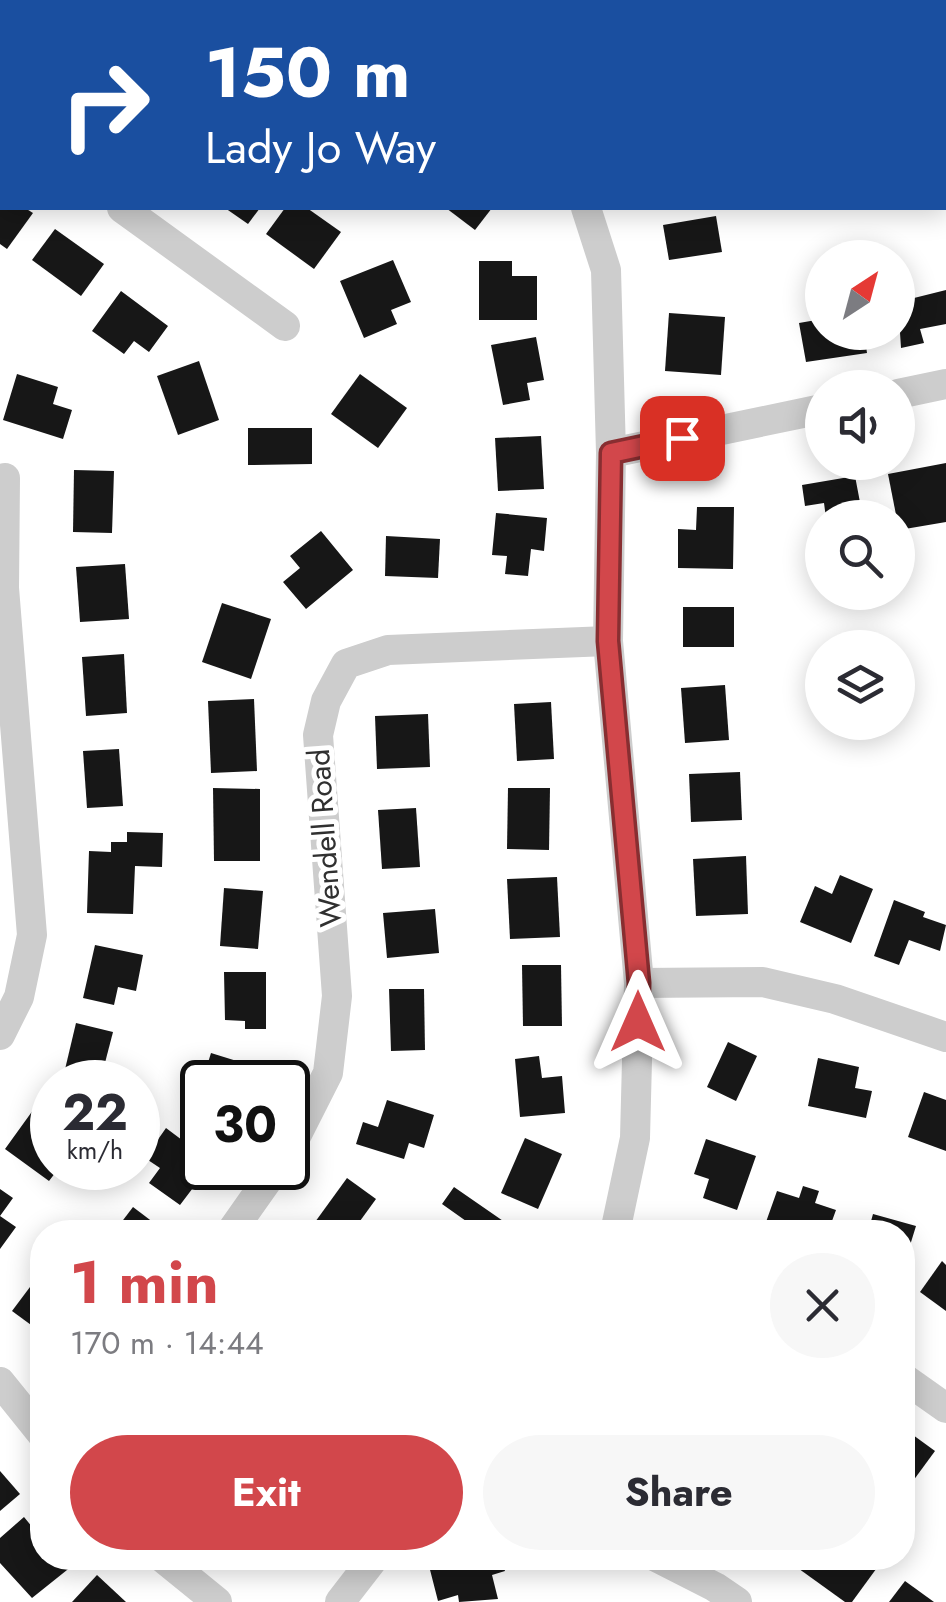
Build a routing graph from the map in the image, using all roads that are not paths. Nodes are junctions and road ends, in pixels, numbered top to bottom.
1 (125, 210) edge
2 (587, 210) edge
3 (286, 326) dead end
4 (946, 384) edge
5 (915, 390) edge
6 (805, 413) edge
7 (611, 453) junction
8 (5, 478) dead end
9 (2, 588) edge
10 (608, 641) junction
11 (639, 983) junction
12 (0, 1035) edge
13 (946, 1037) edge
14 (310, 1109) edge
15 (261, 1190) edge
16 (239, 1220) edge
17 (618, 1220) edge
18 (0, 1382) edge
19 (915, 1387) edge
20 (946, 1408) edge
21 (30, 1419) edge
22 (178, 1570) edge
23 (365, 1570) edge
24 (677, 1570) edge
25 (719, 1597) edge
26 (217, 1602) edge
27 (340, 1602) edge

1 - 3 street
2 - 7 street
4 - 5 street
6 - 7 street
7 - 10 street
8 - 9 street
9 - 12 street
10 - 11 street
10 - 14 street, Wendell Road
11 - 13 street
11 - 17 street
15 - 16 street
18 - 21 street
19 - 20 street
22 - 26 street
23 - 27 street
24 - 25 street

